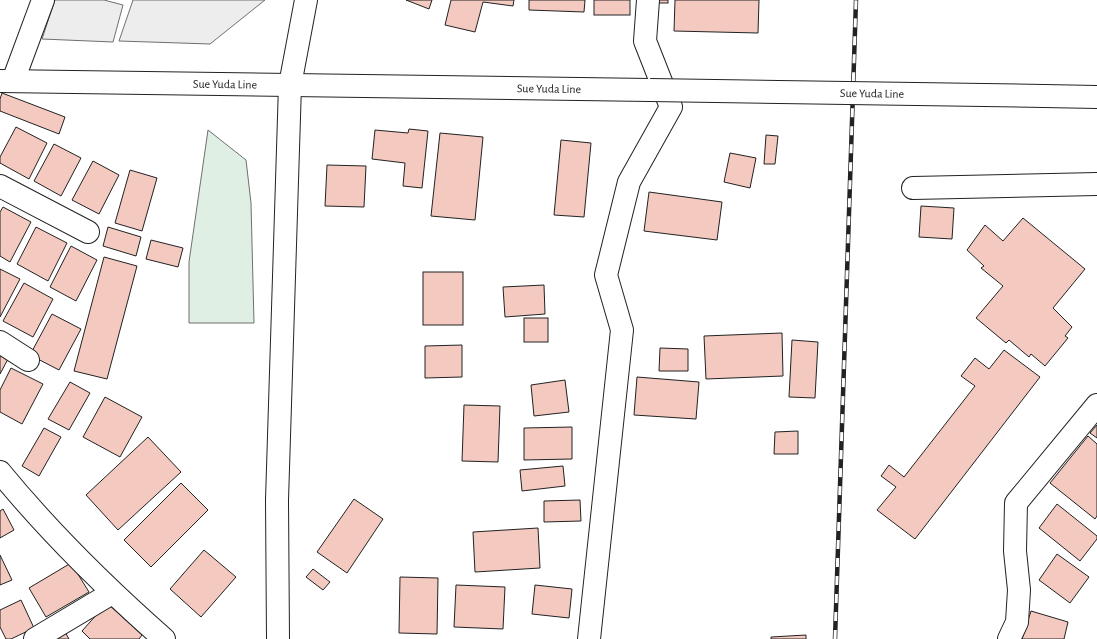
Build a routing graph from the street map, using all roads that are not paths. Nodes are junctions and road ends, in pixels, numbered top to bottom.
1 (43, 0) edge
2 (306, 0) edge
3 (648, 0) edge
4 (7, 81) edge
5 (290, 85) junction
6 (1097, 97) edge
7 (1097, 184) edge
8 (0, 186) edge
9 (913, 188) dead end
10 (88, 232) dead end
11 (0, 342) edge
12 (28, 360) dead end
13 (1097, 405) edge
14 (0, 472) edge
15 (112, 593) junction
16 (35, 639) edge
17 (164, 639) edge
18 (278, 639) edge
19 (589, 639) edge
20 (1009, 639) edge

1 - 4 street
2 - 5 street
3 - 19 street
4 - 5 street, Sue Yuda Line
5 - 6 street, Sue Yuda Line, bridge
5 - 18 street
7 - 9 street
8 - 10 street
11 - 12 street
13 - 20 street
14 - 15 street
15 - 16 street
15 - 17 street

